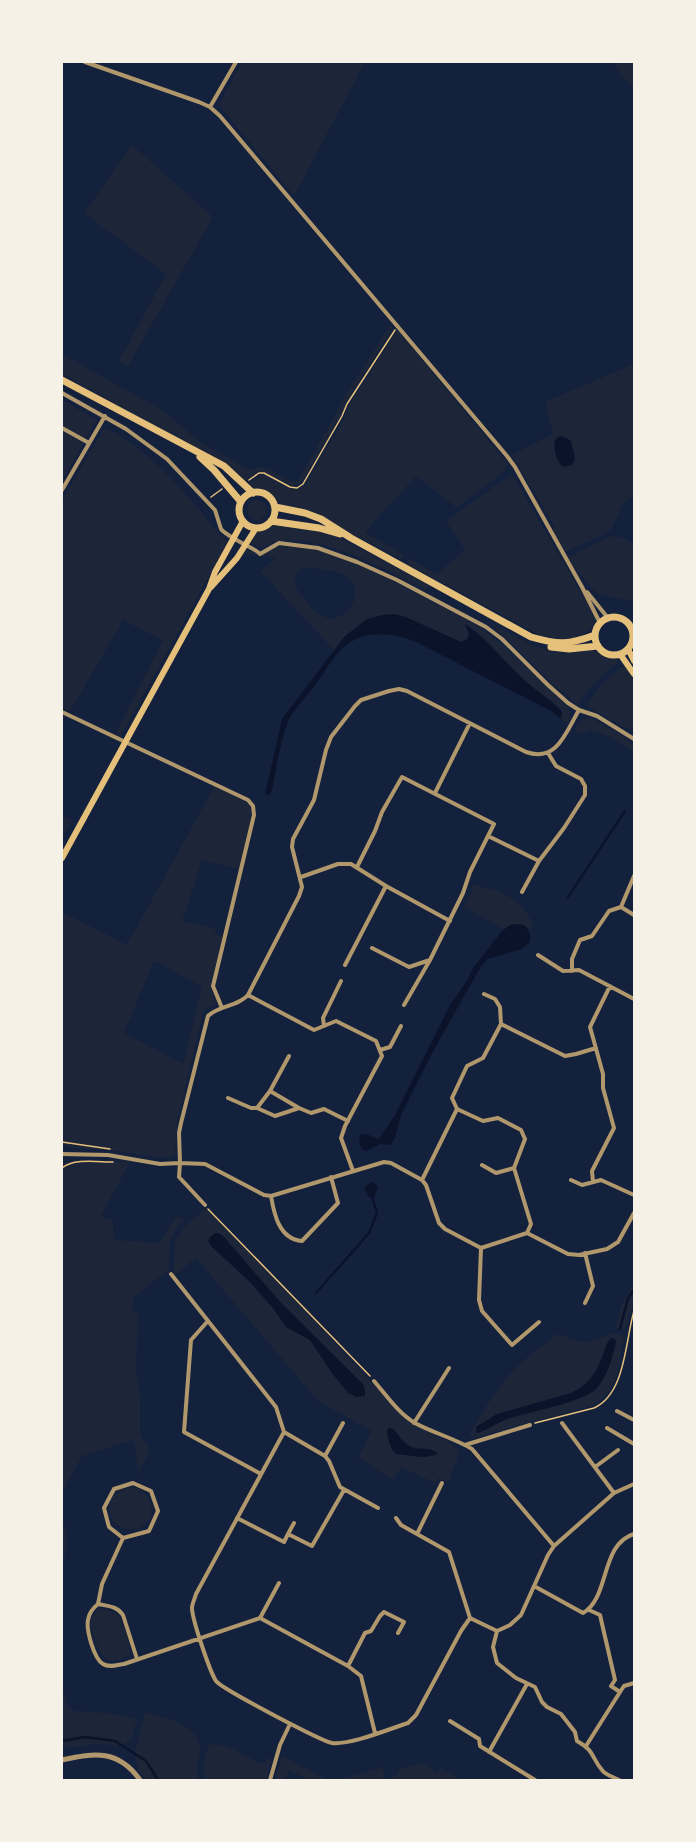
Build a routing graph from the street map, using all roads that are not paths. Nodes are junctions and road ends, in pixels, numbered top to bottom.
1 (85, 62) edge
2 (236, 62) edge
3 (210, 107) junction
4 (62, 380) edge
5 (62, 393) edge
6 (104, 416) junction
7 (62, 428) edge
8 (89, 443) junction
9 (193, 452) junction
10 (62, 490) edge
11 (253, 493) junction
12 (241, 502) junction
13 (275, 507) junction
14 (243, 521) junction
15 (271, 521) junction
16 (256, 528) junction
17 (351, 538) junction
18 (233, 539) junction
19 (245, 546) junction
20 (582, 587) junction
21 (209, 589) junction
22 (608, 618) junction
23 (634, 618) edge
24 (627, 622) junction
25 (600, 624) junction
26 (633, 630) edge
27 (595, 634) junction
28 (531, 637) junction
29 (598, 646) junction
30 (628, 649) junction
31 (620, 654) junction
32 (634, 660) edge
33 (634, 674) edge
34 (579, 710) junction
35 (62, 712) edge
36 (470, 723) junction
37 (634, 738) edge
38 (125, 741) junction
39 (548, 753) junction
40 (435, 793) junction
41 (488, 836) junction
42 (62, 858) edge
43 (538, 861) junction
44 (357, 867) junction
45 (634, 876) edge
46 (300, 878) junction
47 (386, 886) junction
48 (522, 892) dead end
49 (621, 907) junction
50 (634, 915) edge
51 (450, 921) junction
52 (372, 948) dead end
53 (538, 955) dead end
54 (430, 960) junction
55 (345, 965) dead end
56 (572, 971) junction
57 (341, 981) dead end
58 (610, 986) junction
59 (484, 994) dead end
60 (248, 995) junction
61 (634, 999) edge
62 (404, 1005) dead end
63 (222, 1008) junction
64 (501, 1024) junction
65 (324, 1026) junction
66 (401, 1026) dead end
67 (596, 1048) junction
68 (380, 1050) junction
69 (289, 1056) dead end
70 (270, 1091) junction
71 (228, 1098) dead end
72 (257, 1108) junction
73 (299, 1108) junction
74 (457, 1108) junction
75 (348, 1121) junction
76 (62, 1154) edge
77 (180, 1163) junction
78 (482, 1165) dead end
79 (514, 1168) junction
80 (352, 1171) junction
81 (331, 1177) junction
82 (422, 1180) junction
83 (571, 1180) dead end
84 (593, 1182) junction
85 (634, 1195) edge
86 (271, 1196) junction
87 (205, 1205) road end
88 (634, 1213) edge
89 (527, 1233) junction
90 (481, 1248) junction
91 (585, 1253) junction
92 (170, 1274) dead end
93 (585, 1303) dead end
94 (207, 1322) junction
95 (539, 1322) dead end
96 (449, 1368) dead end
97 (374, 1381) road end
98 (617, 1411) dead end
99 (634, 1420) edge
100 (343, 1423) dead end
101 (414, 1423) junction
102 (562, 1423) dead end
103 (530, 1425) road end
104 (608, 1428) dead end
105 (284, 1432) junction
106 (634, 1444) edge
107 (465, 1445) junction
108 (618, 1450) dead end
109 (326, 1456) junction
110 (595, 1467) junction
111 (261, 1474) junction
112 (442, 1483) dead end
113 (634, 1484) edge
114 (344, 1490) junction
115 (614, 1494) junction
116 (378, 1508) dead end
117 (237, 1518) junction
118 (396, 1518) dead end
119 (294, 1523) dead end
120 (288, 1534) junction
121 (418, 1534) junction
122 (634, 1534) edge
123 (123, 1538) junction
124 (554, 1546) junction
125 (279, 1583) dead end
126 (534, 1586) junction
127 (98, 1604) junction
128 (590, 1610) junction
129 (260, 1618) junction
130 (470, 1618) junction
131 (497, 1631) junction
132 (398, 1632) dead end
133 (200, 1638) junction
134 (137, 1658) junction
135 (348, 1666) junction
136 (527, 1684) junction
137 (634, 1684) edge
138 (620, 1692) junction
139 (450, 1721) dead end
140 (290, 1724) junction
141 (376, 1733) junction
142 (586, 1746) junction
143 (489, 1752) junction
144 (62, 1760) edge
145 (140, 1780) edge
146 (270, 1780) edge
147 (535, 1780) edge
148 (619, 1780) edge

1 - 3 street
2 - 3 street
3 - 20 street
4 - 9 main road
5 - 6 street
6 - 8 street
6 - 18 street
7 - 8 street
8 - 10 street
9 - 11 main road
9 - 12 main road
11 - 12 main road
11 - 13 main road
12 - 14 main road
13 - 15 main road
13 - 17 main road
14 - 16 main road
14 - 18 main road
15 - 16 main road
15 - 17 main road
16 - 19 main road
17 - 28 main road
18 - 19 street
18 - 21 main road
19 - 21 main road
19 - 34 street
20 - 22 street
20 - 25 street
21 - 38 main road
22 - 24 main road
22 - 25 main road
23 - 24 main road
24 - 26 main road
25 - 27 main road
26 - 30 main road
27 - 28 main road
27 - 29 main road
28 - 29 main road
29 - 31 main road
30 - 31 main road
30 - 32 main road
31 - 33 main road
34 - 37 street
34 - 39 street
35 - 38 street
36 - 39 street
36 - 40 street
36 - 46 street
38 - 42 main road
38 - 63 street
39 - 43 street
40 - 41 street
40 - 44 street
41 - 43 street
41 - 51 street
43 - 48 street
44 - 46 street
44 - 47 street
45 - 49 street
46 - 60 street
47 - 51 street
47 - 55 street
49 - 50 street
49 - 56 street
51 - 54 street
52 - 54 street
53 - 56 street
54 - 62 street
56 - 58 street
57 - 65 street
58 - 61 street
58 - 67 street
59 - 64 street
60 - 63 street
60 - 65 street
63 - 77 street
64 - 67 street
64 - 74 street
65 - 68 street
66 - 68 street
67 - 84 street
68 - 75 street
69 - 70 street
70 - 72 street
70 - 73 street
71 - 72 street
72 - 73 street
73 - 75 street
74 - 79 street
74 - 82 street
75 - 80 street
76 - 77 street
77 - 86 street
77 - 87 street
78 - 79 street
79 - 89 street
80 - 81 street
80 - 82 street
81 - 86 street
81 - 86 street
82 - 90 street
83 - 84 street
84 - 85 street
88 - 91 street
89 - 90 street
89 - 91 street
90 - 95 street
91 - 93 street
92 - 94 street
94 - 105 street
94 - 111 street
96 - 101 street
97 - 101 street
98 - 99 street
100 - 109 street
101 - 107 street
102 - 110 street
103 - 107 street
104 - 106 street
105 - 109 street
105 - 111 street
107 - 124 street
108 - 110 street
109 - 114 street
110 - 115 street
111 - 117 street
112 - 121 street
113 - 115 street
114 - 116 street
114 - 120 street
115 - 124 street
117 - 120 street
117 - 133 street
118 - 121 street
119 - 120 street
121 - 130 street
122 - 128 street
123 - 123 street
123 - 127 street
124 - 126 street
125 - 129 street
126 - 128 street
126 - 131 street
127 - 134 street
127 - 134 street
128 - 138 street
129 - 133 street
129 - 135 street
130 - 131 street
130 - 141 street
131 - 136 street
132 - 135 street
133 - 134 street
133 - 140 street
135 - 141 street
136 - 142 street
136 - 143 street
137 - 138 street
138 - 142 street
139 - 143 street
140 - 141 street
140 - 146 street
142 - 148 street
143 - 147 street
144 - 145 street

